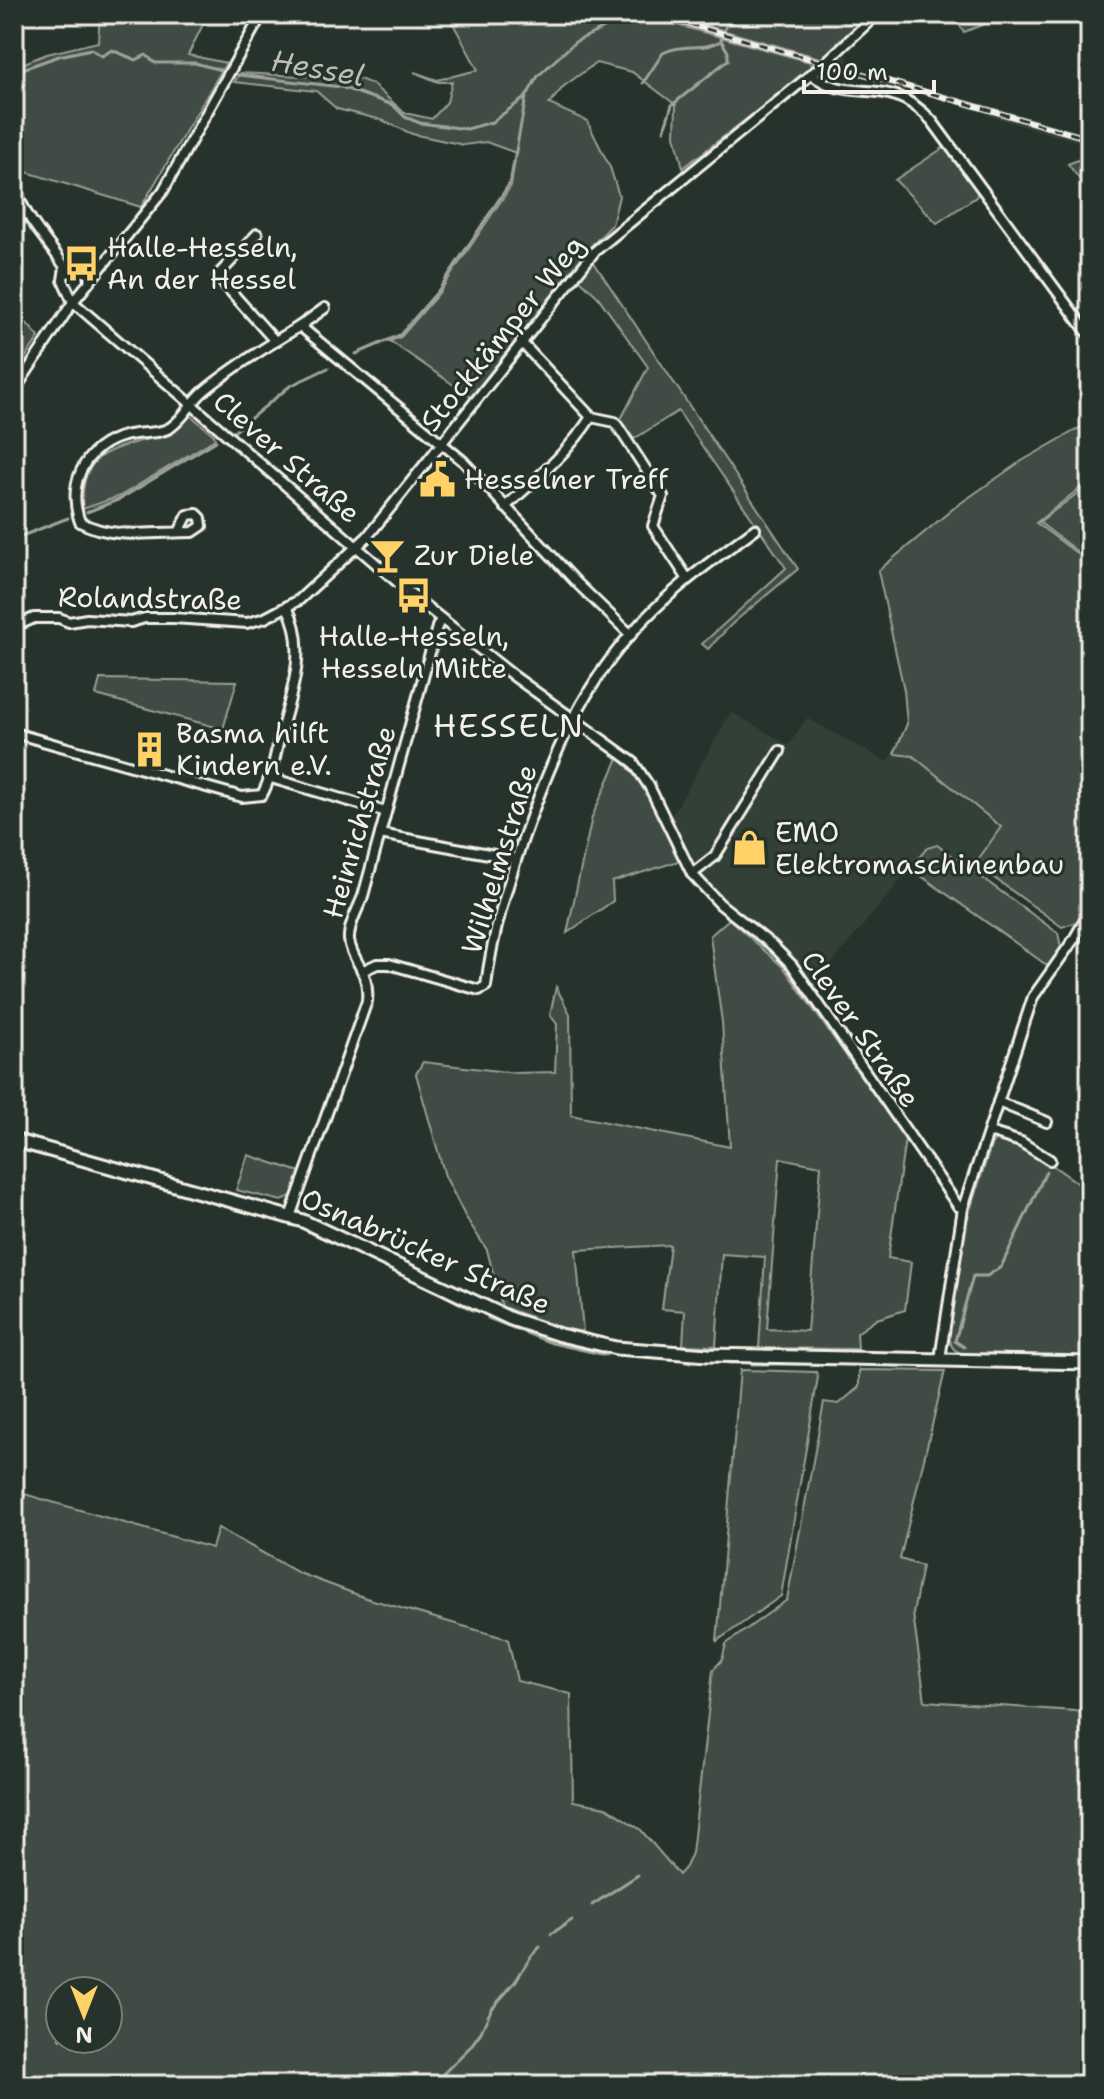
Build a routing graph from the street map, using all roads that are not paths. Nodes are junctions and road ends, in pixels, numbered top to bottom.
1 (262, 14) edge
2 (877, 14) edge
3 (811, 74) junction
4 (14, 180) edge
5 (257, 234) dead end
6 (65, 267) junction
7 (94, 276) junction
8 (73, 302) junction
9 (325, 308) dead end
10 (300, 326) junction
11 (1090, 336) edge
12 (275, 341) junction
13 (521, 342) junction
14 (14, 391) edge
15 (191, 404) junction
16 (591, 417) junction
17 (441, 442) junction
18 (505, 507) junction
19 (755, 529) dead end
20 (179, 532) dead end
21 (357, 547) junction
22 (687, 578) junction
23 (287, 607) junction
24 (441, 619) junction
25 (14, 622) edge
26 (631, 635) junction
27 (573, 717) junction
28 (14, 733) edge
29 (780, 751) dead end
30 (271, 778) junction
31 (386, 812) junction
32 (380, 834) junction
33 (516, 859) junction
34 (692, 874) junction
35 (1090, 911) edge
36 (364, 970) junction
37 (998, 1102) junction
38 (1047, 1122) dead end
39 (989, 1132) junction
40 (14, 1140) edge
41 (1050, 1160) dead end
42 (963, 1208) junction
43 (290, 1217) junction
44 (940, 1359) junction
45 (1090, 1363) edge

1 - 7 street
2 - 3 street, Stockkämper Weg
3 - 11 street
3 - 13 street, Stockkämper Weg
4 - 6 street
5 - 12 street
6 - 7 street
6 - 8 street
7 - 8 street
8 - 14 street
8 - 15 street, Clever Straße
9 - 10 street
10 - 12 street
10 - 17 street
12 - 15 street
13 - 16 street
13 - 17 street, Stockkämper Weg
15 - 20 street
15 - 21 street, Clever Straße
16 - 18 street
16 - 22 street
17 - 18 street
17 - 21 street, Stockkämper Weg
18 - 26 street
19 - 22 street, Wilhelmstraße
21 - 23 street, Rolandstraße
21 - 24 street, Clever Straße
22 - 26 street, Wilhelmstraße
23 - 25 street, Rolandstraße
23 - 30 street
24 - 27 street, Clever Straße
24 - 31 street, Heinrichstraße
26 - 27 street, Wilhelmstraße
27 - 33 street, Wilhelmstraße
27 - 34 street, Clever Straße
28 - 30 street
29 - 34 street
30 - 31 street
31 - 32 street, Heinrichstraße
32 - 33 street
32 - 36 street, Heinrichstraße
33 - 36 street, Wilhelmstraße
34 - 42 street, Clever Straße
35 - 37 street
36 - 43 street, Heinrichstraße
37 - 38 street
37 - 39 street
39 - 41 street
39 - 42 street
40 - 43 main road, Osnabrücker Straße
42 - 44 street
43 - 44 main road, Osnabrücker Straße
44 - 45 main road, Osnabrücker Straße

